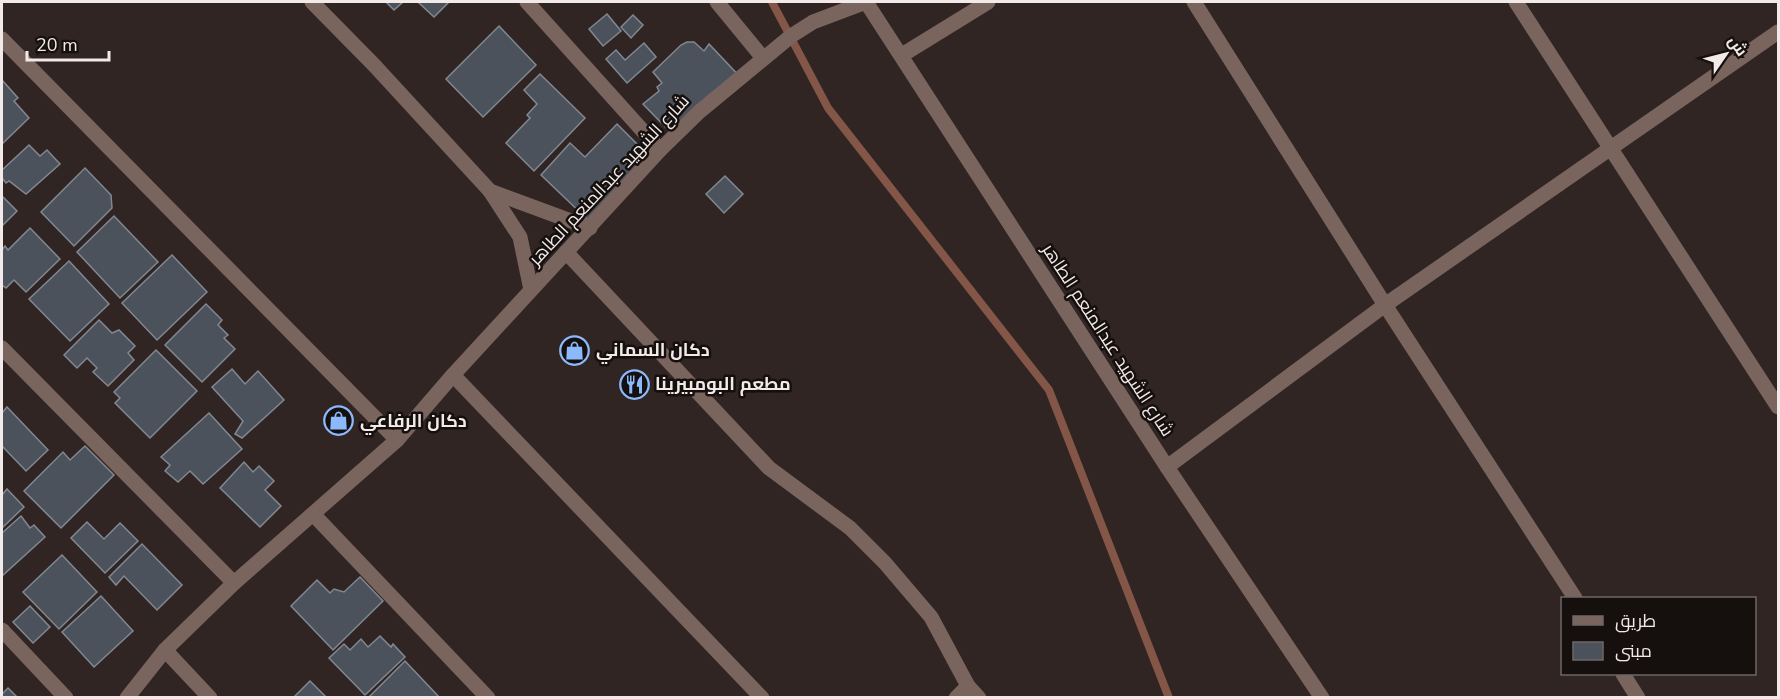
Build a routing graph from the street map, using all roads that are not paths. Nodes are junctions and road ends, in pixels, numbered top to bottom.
1 (312, 2) edge
2 (527, 2) edge
3 (717, 2) edge
4 (866, 2) edge
5 (988, 2) edge
6 (1194, 2) edge
7 (1516, 2) edge
8 (1779, 32) edge
9 (2, 39) edge
10 (902, 55) junction
11 (763, 58) junction
12 (1612, 148) junction
13 (660, 150) junction
14 (490, 191) junction
15 (590, 228) junction
16 (566, 252) junction
17 (531, 291) junction
18 (1385, 305) junction
19 (2, 348) edge
20 (453, 375) junction
21 (1779, 407) edge
22 (397, 440) junction
23 (1167, 467) junction
24 (313, 514) junction
25 (234, 583) junction
26 (1574, 597) edge
27 (2, 630) edge
28 (165, 650) junction
29 (1624, 675) edge
30 (968, 686) junction
31 (66, 698) edge
32 (127, 698) edge
33 (210, 698) edge
34 (488, 698) edge
35 (762, 698) edge
36 (956, 698) edge
37 (979, 698) edge
38 (1322, 698) edge
39 (1638, 698) edge

1 - 14 street
2 - 13 street
3 - 11 street
4 - 10 street, شارع الشهيد عبدالمنعم الطاهر
4 - 11 street, شارع الشهيد عبدالمنعم الطاهر
5 - 10 street
6 - 18 street
7 - 12 street
8 - 12 street
9 - 22 street
10 - 23 street, شارع الشهيد عبدالمنعم الطاهر
11 - 13 street, شارع الشهيد عبدالمنعم الطاهر
12 - 18 street
12 - 21 street
13 - 15 street, شارع الشهيد عبدالمنعم الطاهر
14 - 15 street
14 - 17 street
15 - 16 street, شارع الشهيد عبدالمنعم الطاهر
16 - 17 street, شارع الشهيد عبدالمنعم الطاهر
16 - 30 street
17 - 20 street, شارع الشهيد عبدالمنعم الطاهر
18 - 23 street
18 - 26 street
19 - 25 street
20 - 22 street, شارع الشهيد عبدالمنعم الطاهر
20 - 35 street
22 - 24 street, شارع الشهيد عبدالمنعم الطاهر
23 - 38 street, شارع الشهيد عبدالمنعم الطاهر
24 - 25 street, شارع الشهيد عبدالمنعم الطاهر
24 - 34 street
25 - 28 street, شارع الشهيد عبدالمنعم الطاهر
27 - 31 street
28 - 32 street, شارع الشهيد عبدالمنعم الطاهر
28 - 33 street
29 - 39 street
30 - 36 street
30 - 37 street

